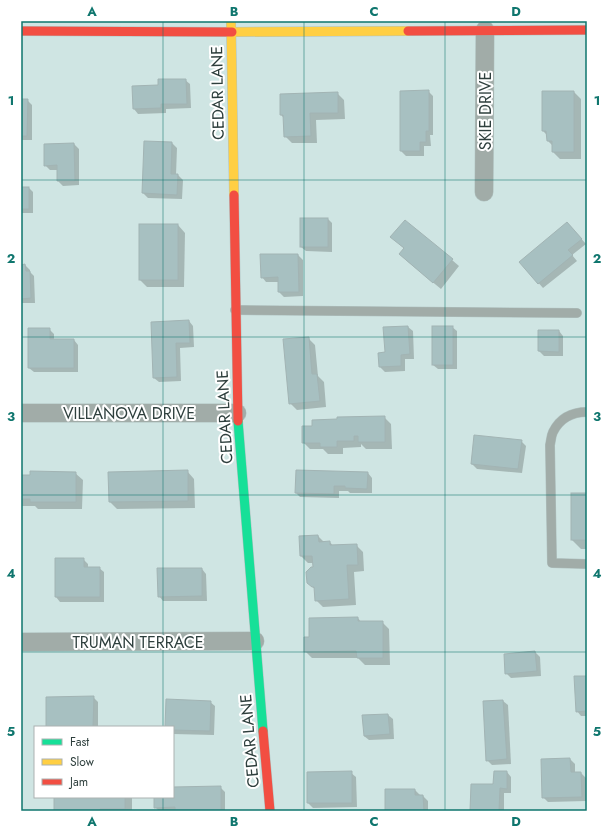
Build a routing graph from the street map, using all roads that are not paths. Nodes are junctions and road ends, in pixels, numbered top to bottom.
1 (231, 21) edge
2 (485, 30) junction
3 (587, 30) edge
4 (21, 31) edge
5 (231, 32) junction
6 (484, 192) dead end
7 (235, 310) junction
8 (577, 313) dead end
9 (587, 412) edge
10 (21, 413) edge
11 (236, 413) junction
12 (587, 564) edge
13 (255, 641) junction
14 (21, 642) edge
15 (270, 811) edge

1 - 5 street, CEDAR LANE
2 - 3 street
2 - 5 street
2 - 6 street, SKIE DRIVE
4 - 5 street
5 - 7 street, CEDAR LANE
7 - 8 lane
7 - 11 street, CEDAR LANE
9 - 12 lane
10 - 11 street, VILLANOVA DRIVE
11 - 13 street, CEDAR LANE
13 - 14 street, TRUMAN TERRACE
13 - 15 street, CEDAR LANE

